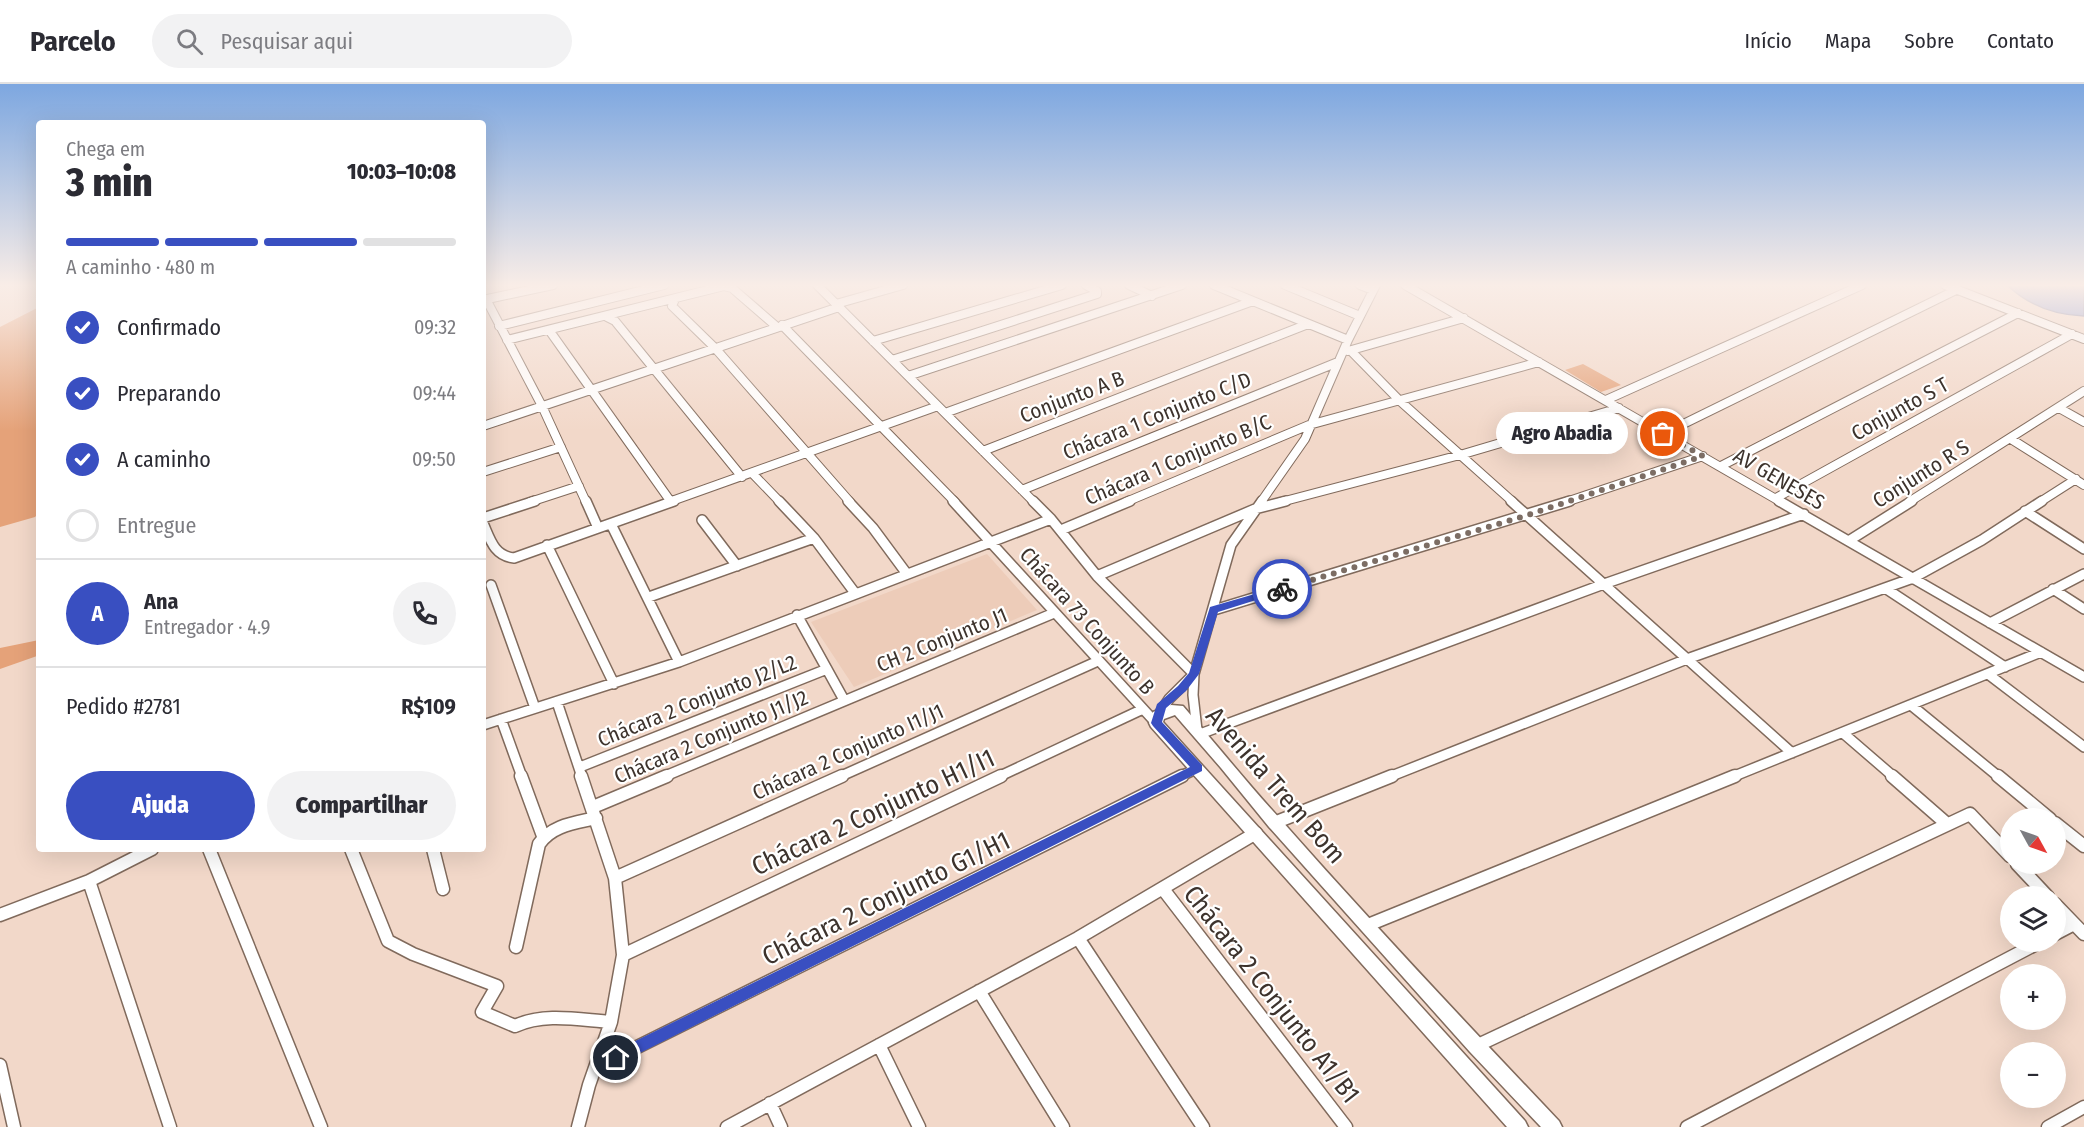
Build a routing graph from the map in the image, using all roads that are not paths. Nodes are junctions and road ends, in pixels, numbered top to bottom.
1 (503, 334) edge
2 (534, 334) edge
3 (552, 334) edge
4 (626, 334) edge
5 (701, 334) edge
6 (757, 334) edge
7 (787, 334) edge
8 (866, 334) edge
9 (898, 334) edge
10 (976, 334) edge
11 (1037, 334) edge
12 (1163, 334) edge
13 (1283, 334) edge
14 (1332, 334) edge
15 (1351, 334) edge
16 (1408, 334) edge
17 (1491, 334) edge
18 (1754, 334) edge
19 (1867, 334) edge
20 (1978, 334) edge
21 (2072, 334) joint
22 (2084, 339) edge
23 (507, 340) junction
24 (1348, 340) junction
25 (873, 341) junction
26 (716, 348) junction
27 (1347, 351) junction
28 (892, 360) junction
29 (1338, 362) junction
30 (1539, 362) junction
31 (655, 368) junction
32 (908, 376) junction
33 (592, 389) junction
34 (2084, 392) edge
35 (1606, 400) junction
36 (1400, 401) junction
37 (542, 406) junction
38 (938, 406) junction
39 (1619, 408) junction
40 (2059, 408) junction
41 (945, 413) junction
42 (2084, 422) edge
43 (486, 425) edge
44 (881, 425) junction
45 (1310, 425) junction
46 (1663, 434) junction
47 (2011, 439) junction
48 (561, 447) junction
49 (983, 451) junction
50 (806, 454) junction
51 (1460, 455) junction
52 (1703, 456) junction
53 (1721, 466) junction
54 (486, 471) edge
55 (753, 474) junction
56 (742, 477) junction
57 (2080, 482) edge
58 (579, 486) junction
59 (1022, 490) junction
60 (1776, 498) junction
61 (672, 502) junction
62 (1255, 509) junction
63 (2025, 512) junction
64 (1804, 514) junction
65 (1528, 515) junction
66 (486, 517) edge
67 (1051, 519) junction
68 (702, 520) dead end
69 (611, 524) junction
70 (598, 528) junction
71 (486, 529) edge
72 (1061, 530) junction
73 (814, 538) junction
74 (1850, 540) junction
75 (992, 543) junction
76 (547, 546) junction
77 (2084, 549) edge
78 (737, 566) junction
79 (906, 574) junction
80 (2084, 574) edge
81 (1097, 576) junction
82 (1913, 578) junction
83 (1604, 584) junction
84 (491, 585) dead end
85 (1885, 588) junction
86 (2053, 589) junction
87 (855, 593) junction
88 (649, 597) junction
89 (2084, 609) edge
90 (1214, 610) junction
91 (1054, 613) junction
92 (797, 615) junction
93 (1990, 623) junction
94 (2041, 652) junction
95 (1687, 660) junction
96 (1098, 661) junction
97 (679, 662) junction
98 (2005, 667) junction
99 (827, 669) junction
100 (1194, 674) junction
101 (1988, 674) junction
102 (2084, 676) edge
103 (614, 684) junction
104 (844, 700) junction
105 (557, 702) junction
106 (1911, 705) junction
107 (535, 708) junction
108 (1143, 710) junction
109 (501, 719) junction
110 (1157, 720) junction
111 (486, 724) edge
112 (1199, 732) junction
113 (1843, 732) junction
114 (2084, 747) edge
115 (1792, 753) junction
116 (579, 767) junction
117 (1198, 768) junction
118 (2037, 808) edge
119 (595, 813) junction
120 (1274, 823) junction
121 (1947, 824) junction
122 (2066, 832) edge
123 (1256, 833) junction
124 (543, 836) junction
125 (2000, 846) edge
126 (2084, 846) edge
127 (146, 852) edge
128 (209, 852) edge
129 (352, 852) edge
130 (434, 852) edge
131 (2026, 874) edge
132 (615, 878) junction
133 (89, 881) junction
134 (2038, 886) edge
135 (443, 889) dead end
136 (1163, 889) junction
137 (0, 915) edge
138 (2066, 916) edge
139 (2074, 924) junction
140 (1368, 925) junction
141 (2066, 928) edge
142 (2084, 934) edge
143 (1078, 938) junction
144 (516, 947) dead end
145 (2021, 952) edge
146 (623, 956) junction
147 (979, 991) junction
148 (611, 1022) junction
149 (879, 1045) junction
150 (1476, 1047) junction
151 (0, 1065) edge
152 (595, 1068) junction
153 (770, 1103) junction
154 (2084, 1107) edge
155 (14, 1127) edge
156 (170, 1127) edge
157 (321, 1127) edge
158 (578, 1127) edge
159 (727, 1127) edge
160 (781, 1127) edge
161 (919, 1127) edge
162 (1063, 1127) edge
163 (1203, 1127) edge
164 (1346, 1127) edge
165 (1519, 1127) edge
166 (1552, 1127) edge
167 (1687, 1127) edge
168 (2048, 1127) edge

1 - 23 street
2 - 23 street
3 - 33 street
4 - 31 street
5 - 26 street
6 - 26 street
7 - 44 street, Chácara 73 Conjunto B
8 - 25 street
9 - 25 street
10 - 28 street
11 - 32 street
12 - 41 street
13 - 49 street, Conjunto A B
14 - 24 street
15 - 24 street
16 - 27 street
17 - 30 street, AV GENESES
18 - 35 street
19 - 46 street
20 - 53 street
21 - 22 street
21 - 60 street, Conjunto S T
23 - 37 street
24 - 27 street
25 - 28 street
26 - 31 street
26 - 50 street
27 - 29 street
27 - 36 street
28 - 32 street
29 - 45 street
29 - 59 street, Chácara 1 Conjunto C/D
30 - 35 street, AV GENESES
30 - 36 street, Chácara 1 Conjunto B/C
31 - 33 street
31 - 56 street
32 - 38 street
33 - 37 street
33 - 61 street
34 - 40 street, Conjunto R S
35 - 39 street, AV GENESES
36 - 45 street, Chácara 1 Conjunto B/C
36 - 51 street
37 - 43 street
37 - 48 street
38 - 41 street
38 - 44 street
39 - 46 street, AV GENESES
39 - 51 street
40 - 42 street
40 - 47 street, Conjunto R S
41 - 49 street
44 - 50 street
44 - 75 street, Chácara 73 Conjunto B
45 - 62 street
45 - 72 street, Chácara 1 Conjunto B/C
46 - 52 street, AV GENESES
47 - 57 street
47 - 74 street, Conjunto R S
48 - 54 street
48 - 58 street
49 - 59 street
50 - 55 street
50 - 79 street
51 - 62 street
51 - 65 street
52 - 53 street, AV GENESES
52 - 65 street
53 - 60 street, AV GENESES
55 - 56 street
55 - 73 street
56 - 61 street
57 - 63 street
58 - 66 street
58 - 70 street
59 - 67 street
60 - 64 street, AV GENESES
61 - 69 street
62 - 81 street
62 - 90 street
63 - 77 street
63 - 82 street
64 - 74 street, AV GENESES
64 - 83 street
65 - 83 street
65 - 90 street
67 - 72 street
67 - 75 street
68 - 78 street
69 - 70 street
69 - 88 street
70 - 76 street
71 - 76 street
72 - 81 street
73 - 78 street
73 - 87 street
74 - 82 street, AV GENESES
75 - 79 street
75 - 91 street, Chácara 73 Conjunto B
76 - 103 street
78 - 88 street
79 - 87 street
80 - 86 street
81 - 100 street
82 - 85 street
82 - 93 street, AV GENESES
83 - 95 street
83 - 112 street
84 - 107 street
85 - 95 street
85 - 98 street
86 - 89 street
86 - 93 street
87 - 92 street
88 - 97 street
90 - 100 street
91 - 96 street, Chácara 73 Conjunto B
91 - 104 street, CH 2 Conjunto J1
92 - 97 street
92 - 99 street
93 - 94 street, AV GENESES
94 - 98 street
94 - 102 street, AV GENESES
95 - 115 street
95 - 120 street
96 - 108 street, Chácara 73 Conjunto B
96 - 132 street, Chácara 2 Conjunto I1/J1
97 - 103 street
98 - 101 street
99 - 104 street
99 - 116 street, Chácara 2 Conjunto J2/L2
100 - 110 street
100 - 112 street
101 - 106 street
101 - 114 street
103 - 105 street
104 - 119 street, Chácara 2 Conjunto J1/J2
105 - 107 street
105 - 116 street
106 - 113 street
106 - 118 street
107 - 109 street
108 - 110 street, Chácara 73 Conjunto B
108 - 146 street, Chácara 2 Conjunto H1/I1
109 - 111 street
109 - 124 street
110 - 112 street, Avenida Trem Bom
110 - 117 street, Avenida Trem Bom
112 - 120 street, Avenida Trem Bom
113 - 115 street
113 - 121 street
115 - 140 street
116 - 119 street
117 - 123 street, Avenida Trem Bom
117 - 152 street, Chácara 2 Conjunto G1/H1
119 - 124 street, Chácara 2 Conjunto J1/J2
119 - 132 street
120 - 140 street, Avenida Trem Bom
121 - 125 street
121 - 150 street
122 - 126 street
123 - 136 street
123 - 165 street, Avenida Trem Bom
124 - 144 street
127 - 133 street
128 - 157 street
129 - 148 street
130 - 135 street
131 - 134 street
132 - 146 street
133 - 137 street
133 - 156 street
136 - 143 street
136 - 164 street, Chácara 2 Conjunto A1/B1
138 - 139 street
139 - 141 street
139 - 142 street
140 - 150 street, Avenida Trem Bom
143 - 147 street
143 - 163 street
145 - 167 street
146 - 148 street
147 - 149 street
147 - 162 street
148 - 152 street
149 - 153 street
149 - 161 street
150 - 166 street, Avenida Trem Bom
151 - 155 street
152 - 158 street
153 - 159 street
153 - 160 street
154 - 168 street

